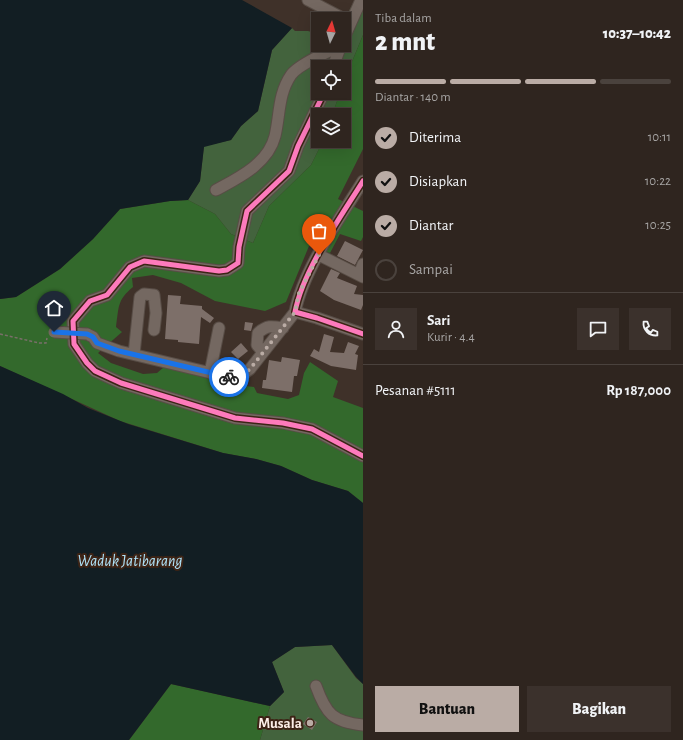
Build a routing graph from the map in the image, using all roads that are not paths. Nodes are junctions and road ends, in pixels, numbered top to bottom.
1 (308, 0) edge
2 (361, 0) edge
3 (331, 12) edge
4 (351, 18) edge
5 (326, 52) edge
6 (321, 100) edge
7 (363, 181) edge
8 (216, 190) dead end
9 (319, 255) junction
10 (362, 272) edge
11 (295, 312) junction
12 (219, 328) dead end
13 (283, 328) junction
14 (154, 330) dead end
15 (54, 332) road end
16 (363, 334) edge
17 (263, 352) junction
18 (134, 354) junction
19 (210, 373) junction
20 (363, 456) edge
21 (316, 686) dead end
22 (363, 725) edge

1 - 3 street
2 - 4 street
5 - 8 street
6 - 20 street
7 - 9 street
9 - 10 street
9 - 11 street
11 - 13 street
11 - 16 street
12 - 19 street
13 - 17 street
13 - 17 street
14 - 18 street
15 - 18 street, bridge
17 - 19 street
18 - 19 street
21 - 22 street

